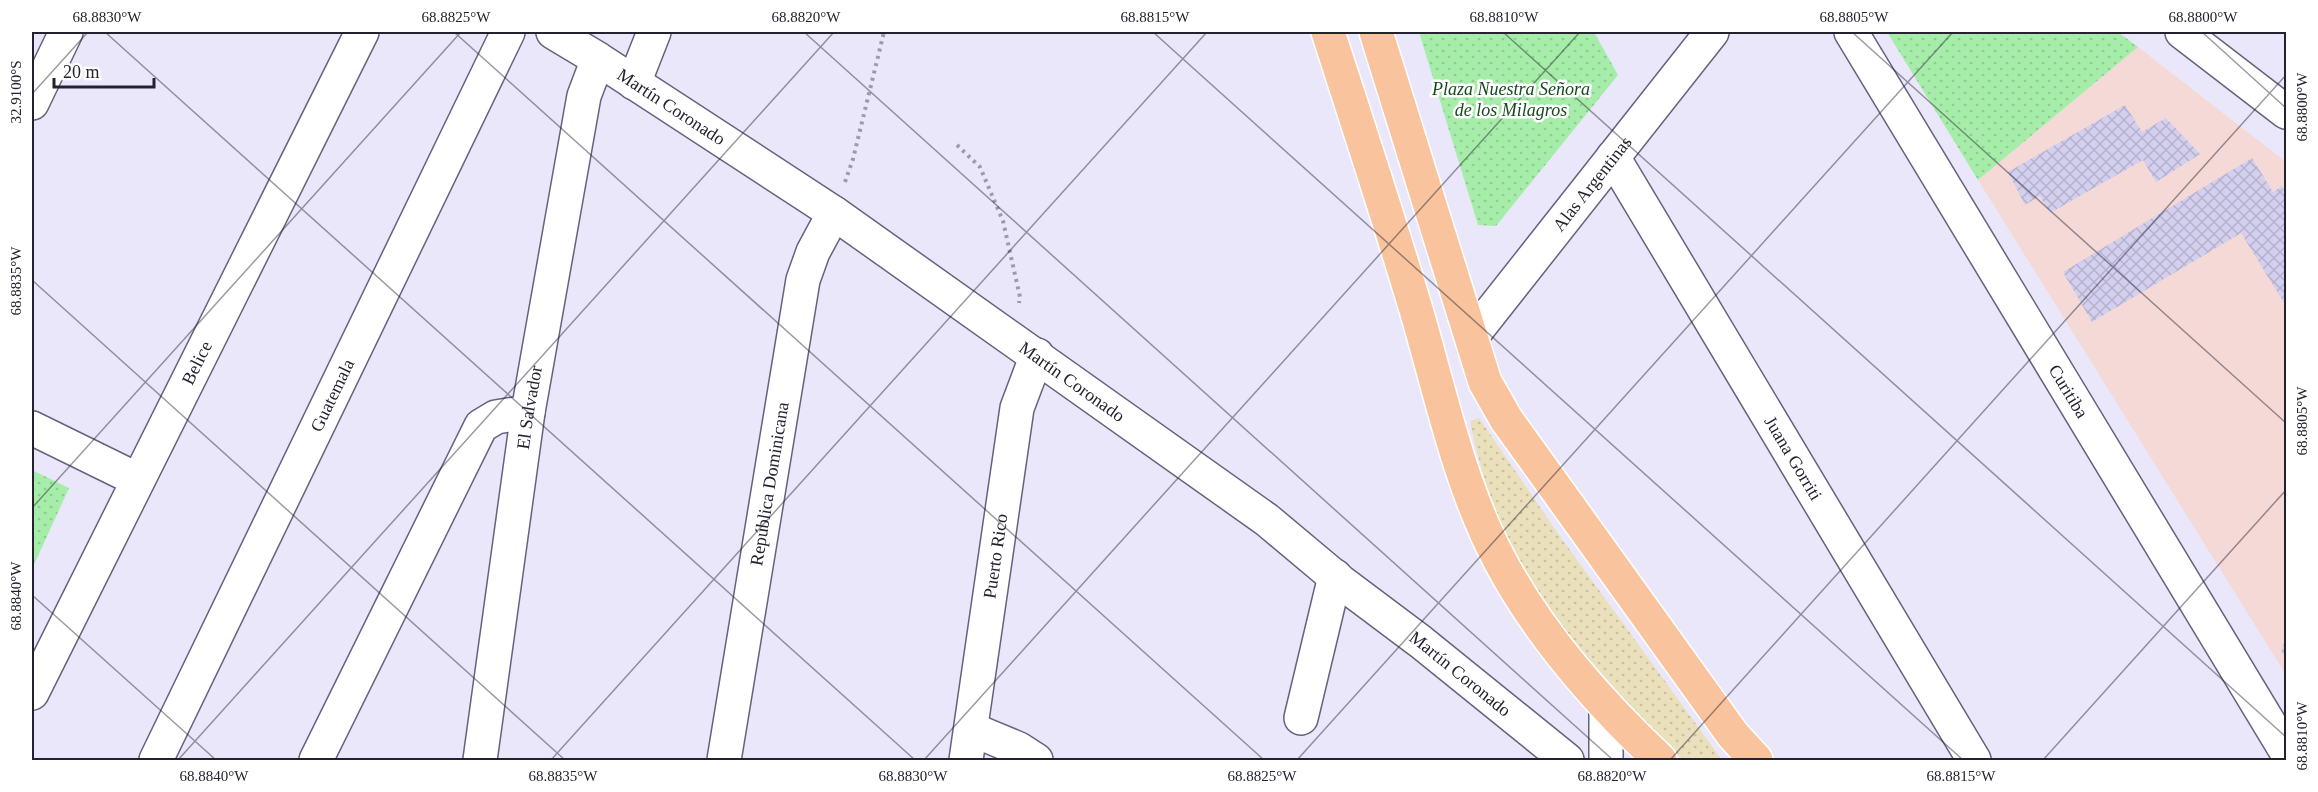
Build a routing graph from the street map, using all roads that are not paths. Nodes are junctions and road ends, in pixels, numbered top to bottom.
1 (66, 32) edge
2 (362, 32) edge
3 (508, 32) edge
4 (553, 32) edge
5 (654, 32) edge
6 (1328, 32) edge
7 (1376, 32) edge
8 (1712, 32) edge
9 (1851, 32) edge
10 (2182, 32) edge
11 (598, 59) junction
12 (634, 83) junction
13 (32, 103) edge
14 (2286, 112) edge
15 (1613, 157) junction
16 (834, 213) junction
17 (1472, 336) junction
18 (1025, 347) junction
19 (528, 412) junction
20 (32, 428) edge
21 (138, 480) junction
22 (1335, 576) junction
23 (36, 673) edge
24 (1606, 706) junction
25 (1301, 718) dead end
26 (968, 745) edge
27 (2286, 751) edge
28 (156, 760) edge
29 (316, 760) edge
30 (480, 760) edge
31 (724, 760) edge
32 (1036, 760) edge
33 (1567, 760) edge
34 (1606, 760) edge
35 (1660, 760) edge
36 (1756, 760) edge
37 (1974, 760) edge

1 - 13 street
2 - 21 street, Belice
3 - 28 street, Guatemala
4 - 11 street, Martín Coronado
5 - 12 street
6 - 24 main road
7 - 17 main road
8 - 15 street, Alas Argentinas
9 - 27 street, Curitiba
10 - 14 street
11 - 12 street, Martín Coronado
11 - 19 street, El Salvador
12 - 16 street, Martín Coronado
15 - 17 street, Alas Argentinas
15 - 37 street, Juana Gorriti
16 - 18 street, Martín Coronado
16 - 31 street, República Dominicana
17 - 36 main road
18 - 22 street, Martín Coronado
18 - 26 street, Puerto Rico
19 - 29 street
19 - 30 street, El Salvador
20 - 21 street
21 - 23 street, Belice
22 - 25 street
22 - 33 street, Martín Coronado
24 - 34 street
24 - 35 main road
26 - 32 street

